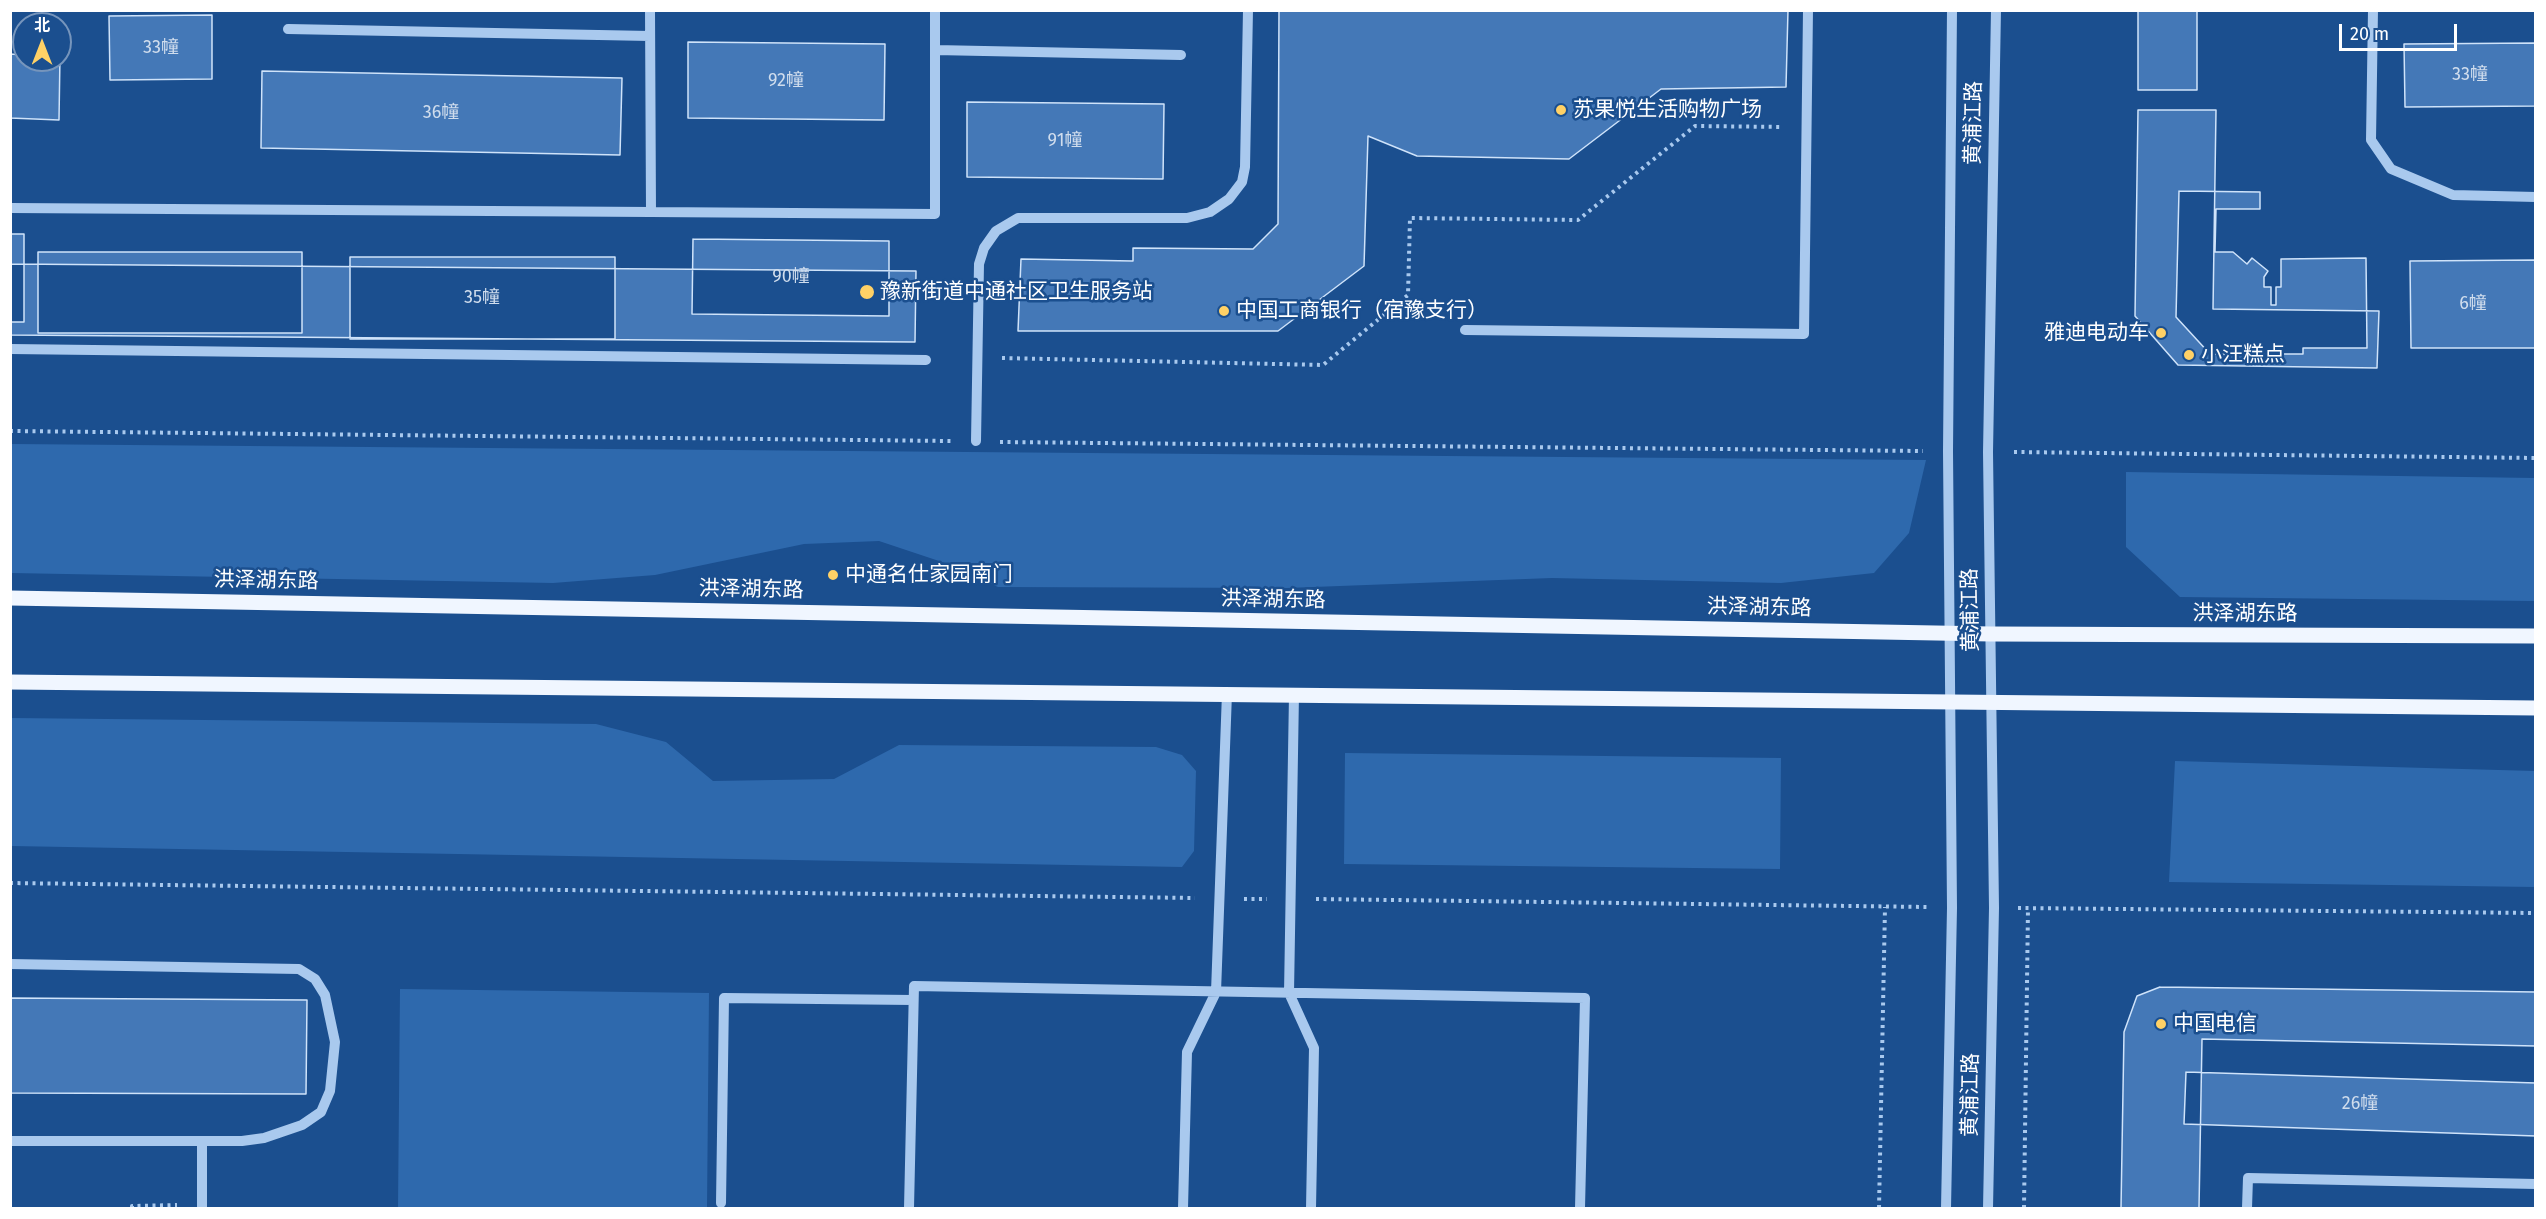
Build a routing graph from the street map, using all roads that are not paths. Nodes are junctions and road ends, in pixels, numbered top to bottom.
1 (650, 10) edge
2 (934, 10) edge
3 (1248, 10) edge
4 (1808, 10) edge
5 (1952, 10) edge
6 (1996, 10) edge
7 (2373, 10) edge
8 (288, 29) dead end
9 (650, 36) junction
10 (934, 50) junction
11 (1181, 56) dead end
12 (2535, 197) edge
13 (10, 208) edge
14 (651, 212) junction
15 (1465, 330) dead end
16 (10, 349) edge
17 (926, 360) dead end
18 (976, 441) road end
19 (10, 598) edge
20 (1950, 633) junction
21 (1991, 634) junction
22 (2535, 636) edge
23 (10, 682) edge
24 (1227, 693) junction
25 (1294, 694) junction
26 (1951, 700) junction
27 (1993, 701) junction
28 (2535, 708) edge
29 (10, 964) edge
30 (1216, 992) junction
31 (1289, 993) junction
32 (913, 1000) junction
33 (10, 1141) edge
34 (202, 1141) junction
35 (2535, 1184) edge
36 (722, 1203) dead end
37 (202, 1206) edge
38 (909, 1209) edge
39 (1183, 1209) edge
40 (1311, 1209) edge
41 (1580, 1209) edge
42 (1946, 1209) edge
43 (1988, 1209) edge
44 (2247, 1209) edge

1 - 9 street
2 - 10 street
3 - 18 street
4 - 15 street
5 - 20 street, 黄浦江路
6 - 21 street, 黄浦江路
7 - 12 street
8 - 9 street
9 - 14 street
10 - 11 street
10 - 14 street
13 - 14 street
16 - 17 street
19 - 20 main road, 洪泽湖东路
20 - 21 main road, 洪泽湖东路
20 - 26 street, 黄浦江路
21 - 22 main road, 洪泽湖东路
21 - 27 street, 黄浦江路
23 - 24 main road
24 - 25 main road
24 - 30 street
25 - 26 main road
25 - 31 street
26 - 27 main road
26 - 42 street, 黄浦江路
27 - 28 main road
27 - 43 street, 黄浦江路
29 - 34 street
30 - 31 street
30 - 32 street
30 - 39 street
31 - 40 street
31 - 41 street
32 - 36 street
32 - 38 street
33 - 34 street
34 - 37 street
35 - 44 street

